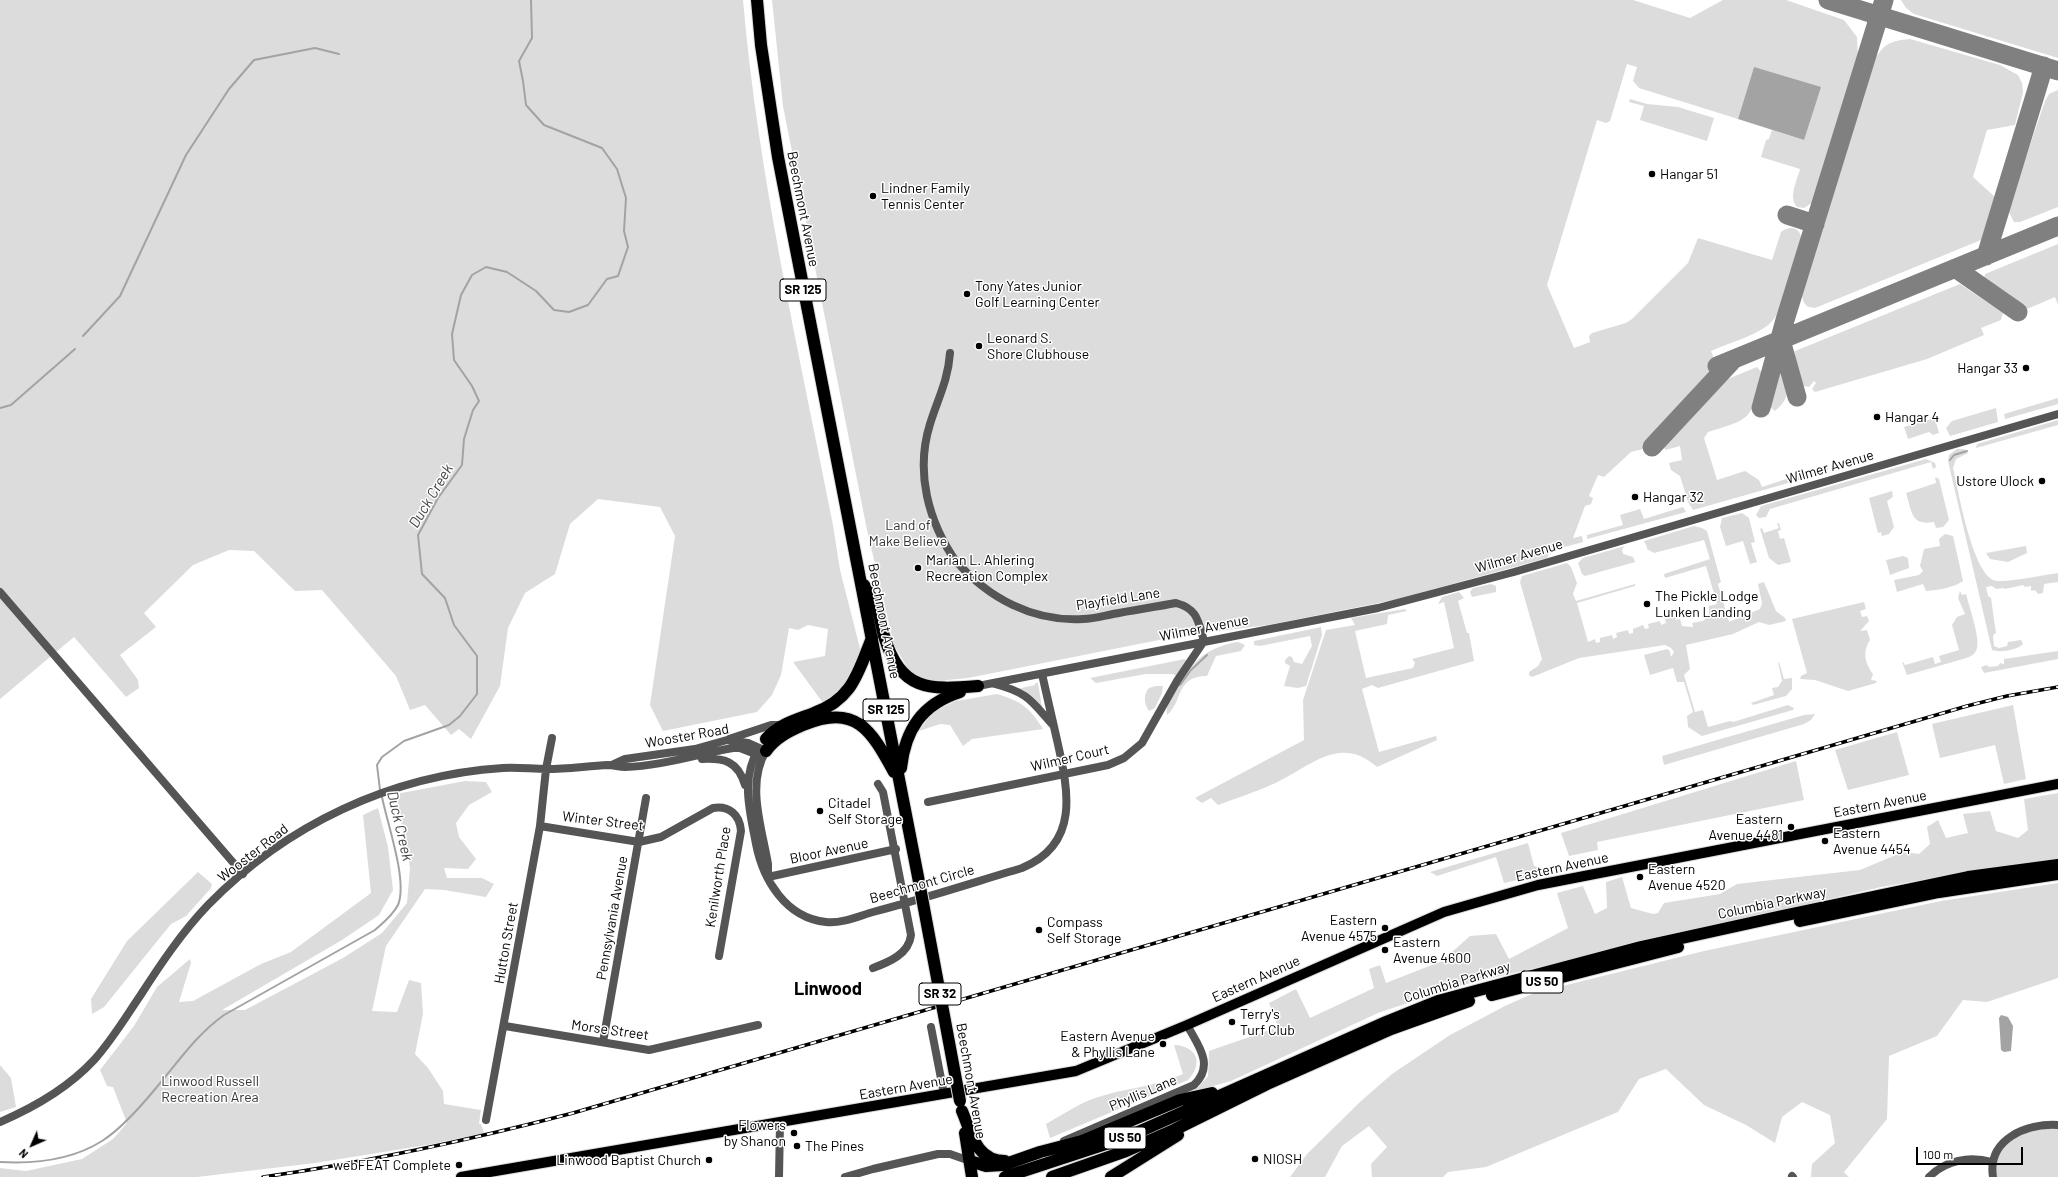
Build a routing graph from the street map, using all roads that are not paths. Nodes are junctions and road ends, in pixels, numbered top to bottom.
1 (757, 0) edge
2 (950, 353) dead end
3 (2058, 414) edge
4 (860, 579) junction
5 (0, 592) edge
6 (872, 638) junction
7 (1204, 641) junction
8 (1042, 674) junction
9 (993, 684) junction
10 (978, 686) junction
11 (783, 725) junction
12 (1053, 725) junction
13 (552, 738) dead end
14 (727, 740) junction
15 (761, 752) junction
16 (687, 759) junction
17 (611, 765) junction
18 (546, 769) junction
19 (1065, 774) junction
20 (900, 782) junction
21 (878, 784) dead end
22 (2058, 784) edge
23 (746, 791) junction
24 (646, 798) dead end
25 (928, 802) dead end
26 (704, 813) joint
27 (540, 826) junction
28 (639, 842) junction
29 (896, 849) junction
30 (2058, 865) edge
31 (243, 874) junction
32 (2058, 874) edge
33 (768, 877) junction
34 (920, 887) joint
35 (906, 903) junction
36 (719, 956) dead end
37 (873, 968) dead end
38 (758, 1025) dead end
39 (1187, 1025) junction
40 (505, 1026) junction
41 (931, 1027) dead end
42 (603, 1042) junction
43 (1241, 1086) junction
44 (944, 1094) junction
45 (1226, 1104) junction
46 (961, 1106) junction
47 (486, 1120) dead end
48 (0, 1122) edge
49 (780, 1123) junction
50 (2058, 1125) edge
51 (1040, 1152) junction
52 (970, 1161) junction
53 (1014, 1161) junction
54 (1992, 1162) junction
55 (461, 1177) edge
56 (779, 1177) edge
57 (845, 1177) edge
58 (972, 1177) edge
59 (1005, 1177) edge
60 (1052, 1177) edge
61 (1111, 1177) edge
62 (1930, 1177) edge
63 (1993, 1177) edge

1 - 4 highway, Beechmont Avenue / SR 125
2 - 7 street, Playfield Lane
3 - 7 street, Wilmer Avenue
4 - 6 highway, Beechmont Avenue / SR 125
4 - 10 highway
5 - 31 street
6 - 11 highway
6 - 20 highway, Beechmont Avenue / SR 125
7 - 8 street, Wilmer Avenue
7 - 19 street, Wilmer Court
8 - 9 street, Wilmer Avenue
8 - 12 street, Beechmont Circle
9 - 10 street, Wilmer Avenue
9 - 12 street
10 - 20 highway
11 - 14 street
11 - 15 highway
12 - 19 street, Beechmont Circle
13 - 18 street
14 - 15 street, Wooster Road
14 - 17 street, Wooster Road
15 - 16 street, Wooster Road
15 - 20 highway
15 - 23 street, Beechmont Circle
15 - 33 street
16 - 17 street, Wooster Road
16 - 23 street
17 - 18 street, Wooster Road
18 - 27 street, Hutton Street
18 - 31 street, Wooster Road
19 - 25 street, Wilmer Court
19 - 35 street, Beechmont Circle
20 - 34 highway, Beechmont Avenue / SR 125
21 - 29 street
22 - 39 main road, Eastern Avenue
23 - 33 street, Beechmont Circle
24 - 28 street, Pennsylvania Avenue
26 - 28 street, Winter Street
26 - 36 street, Kenilworth Place
27 - 28 street, Winter Street
27 - 40 street, Hutton Street
28 - 42 street, Pennsylvania Avenue
29 - 33 street, Bloor Avenue
29 - 35 street
30 - 43 highway, Columbia Parkway / US 50
31 - 48 street, Wooster Road
32 - 45 highway, Columbia Parkway / US 50
33 - 35 street, Beechmont Circle
34 - 46 highway, Beechmont Avenue / SR 32, bridge
35 - 37 street
38 - 42 street, Morse Street
39 - 44 main road, Eastern Avenue
39 - 51 street, Phyllis Lane
40 - 42 street, Morse Street
40 - 47 street, Hutton Street
41 - 44 street
43 - 51 highway
43 - 59 highway, Columbia Parkway / US 50
44 - 49 main road, Eastern Avenue
45 - 60 highway, Columbia Parkway / US 50
45 - 61 highway
46 - 52 highway, Beechmont Avenue / SR 32
46 - 53 highway
49 - 55 main road, Eastern Avenue
49 - 56 street
50 - 54 street
51 - 53 highway
52 - 53 highway
52 - 57 street
52 - 58 highway, Beechmont Avenue / SR 32
54 - 62 street
54 - 63 street

